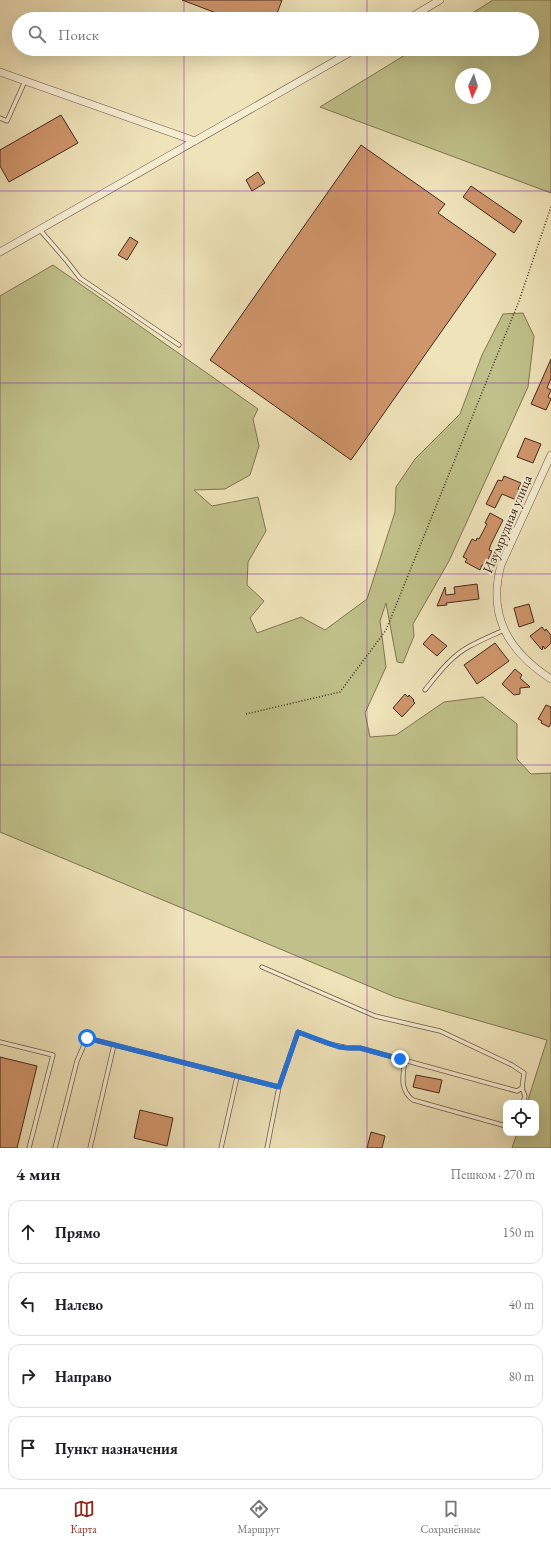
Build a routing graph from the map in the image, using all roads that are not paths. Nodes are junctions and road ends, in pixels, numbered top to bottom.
1 (440, 0) edge
2 (420, 12) edge
3 (344, 56) edge
4 (0, 72) edge
5 (25, 81) junction
6 (0, 118) edge
7 (195, 141) junction
8 (40, 230) junction
9 (0, 252) edge
10 (179, 345) dead end
11 (551, 455) edge
12 (504, 630) junction
13 (551, 680) edge
14 (425, 690) dead end
15 (262, 967) dead end
16 (0, 1042) edge
17 (114, 1045) junction
18 (405, 1060) junction
19 (237, 1077) junction
20 (279, 1087) junction
21 (522, 1088) junction
22 (524, 1100) edge
23 (503, 1125) edge
24 (29, 1148) edge
25 (55, 1148) edge
26 (90, 1148) edge
27 (221, 1148) edge
28 (267, 1148) edge

1 - 2 street
3 - 7 street
4 - 5 street
5 - 6 lane
5 - 7 street
7 - 8 street
8 - 9 street
8 - 10 lane
11 - 12 street, Изумрудная улица
12 - 13 street, Изумрудная улица
12 - 14 lane
15 - 21 lane
16 - 24 lane
17 - 19 lane
17 - 25 lane
17 - 26 lane
18 - 20 lane
18 - 21 lane
18 - 23 lane
19 - 20 lane
19 - 27 lane
20 - 28 lane
21 - 22 lane

